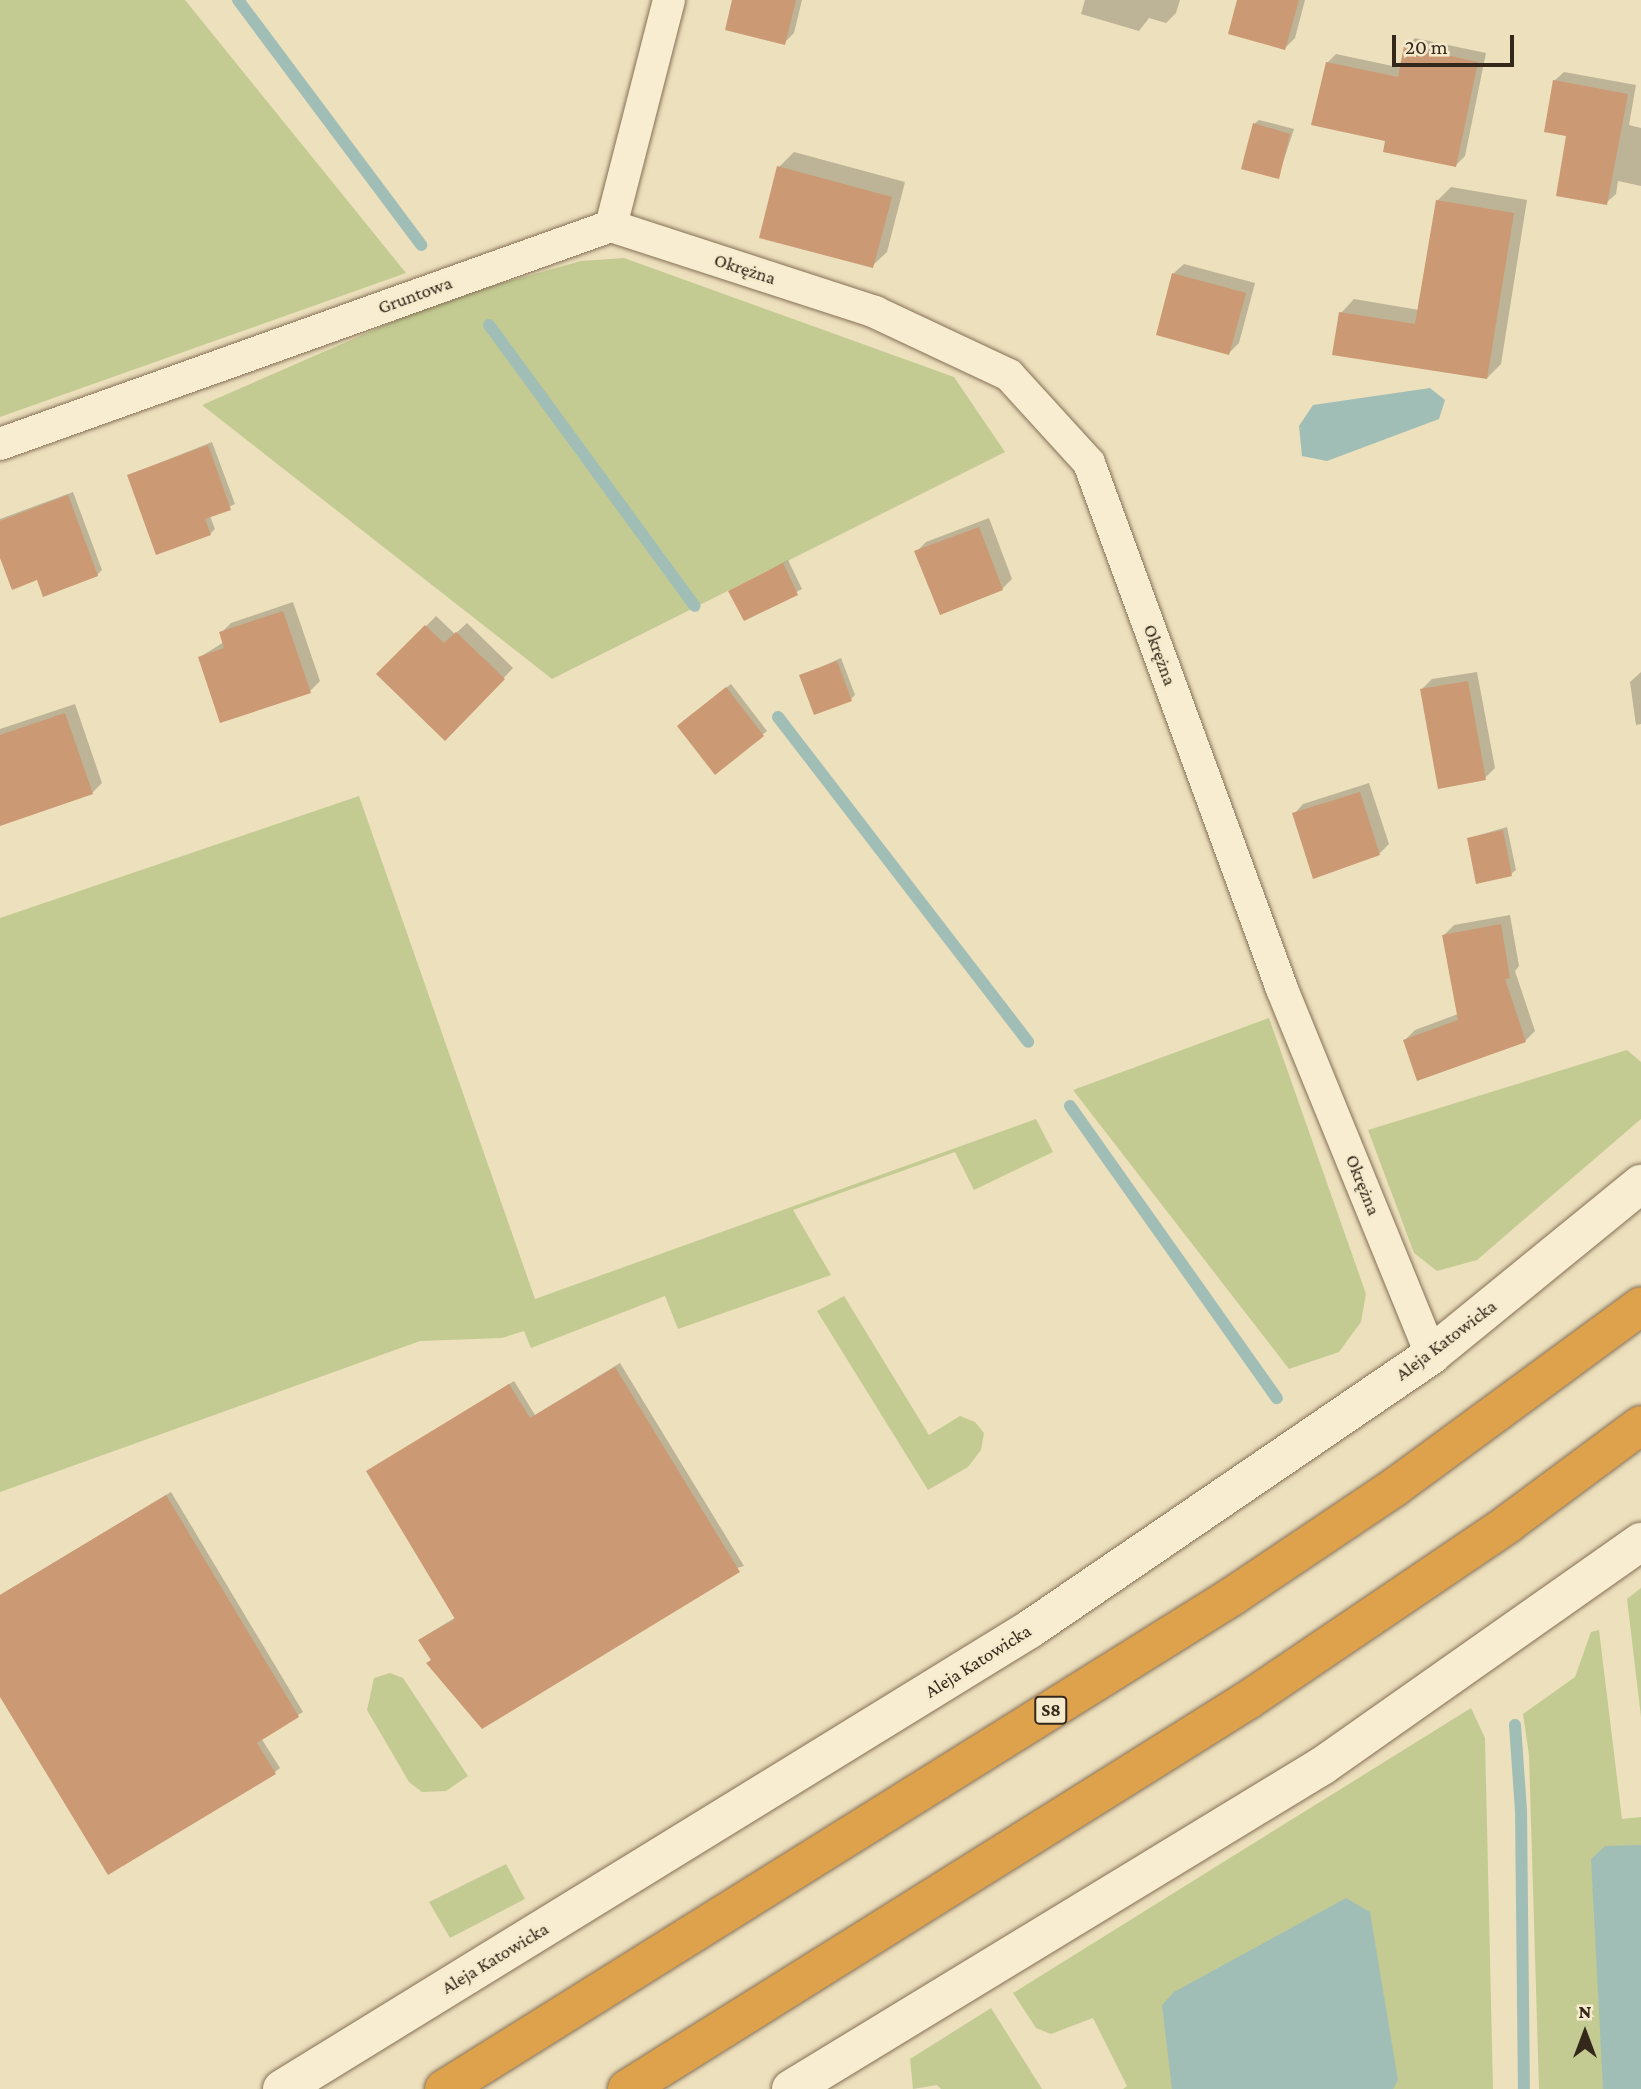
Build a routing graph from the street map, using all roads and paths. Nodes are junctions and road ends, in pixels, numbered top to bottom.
1 (669, 0) edge
2 (611, 226) junction
3 (0, 444) edge
4 (1641, 1184) edge
5 (1641, 1306) edge
6 (1431, 1355) junction
7 (1641, 1425) edge
8 (1641, 1542) edge
9 (282, 2089) edge
10 (444, 2089) edge
11 (627, 2089) edge
12 (791, 2089) edge

1 - 2 street
2 - 3 street, Gruntowa
2 - 6 street, Okrężna
4 - 6 street, Aleja Katowicka
5 - 10 highway, S8
6 - 9 street, Aleja Katowicka
7 - 11 highway
8 - 12 street

